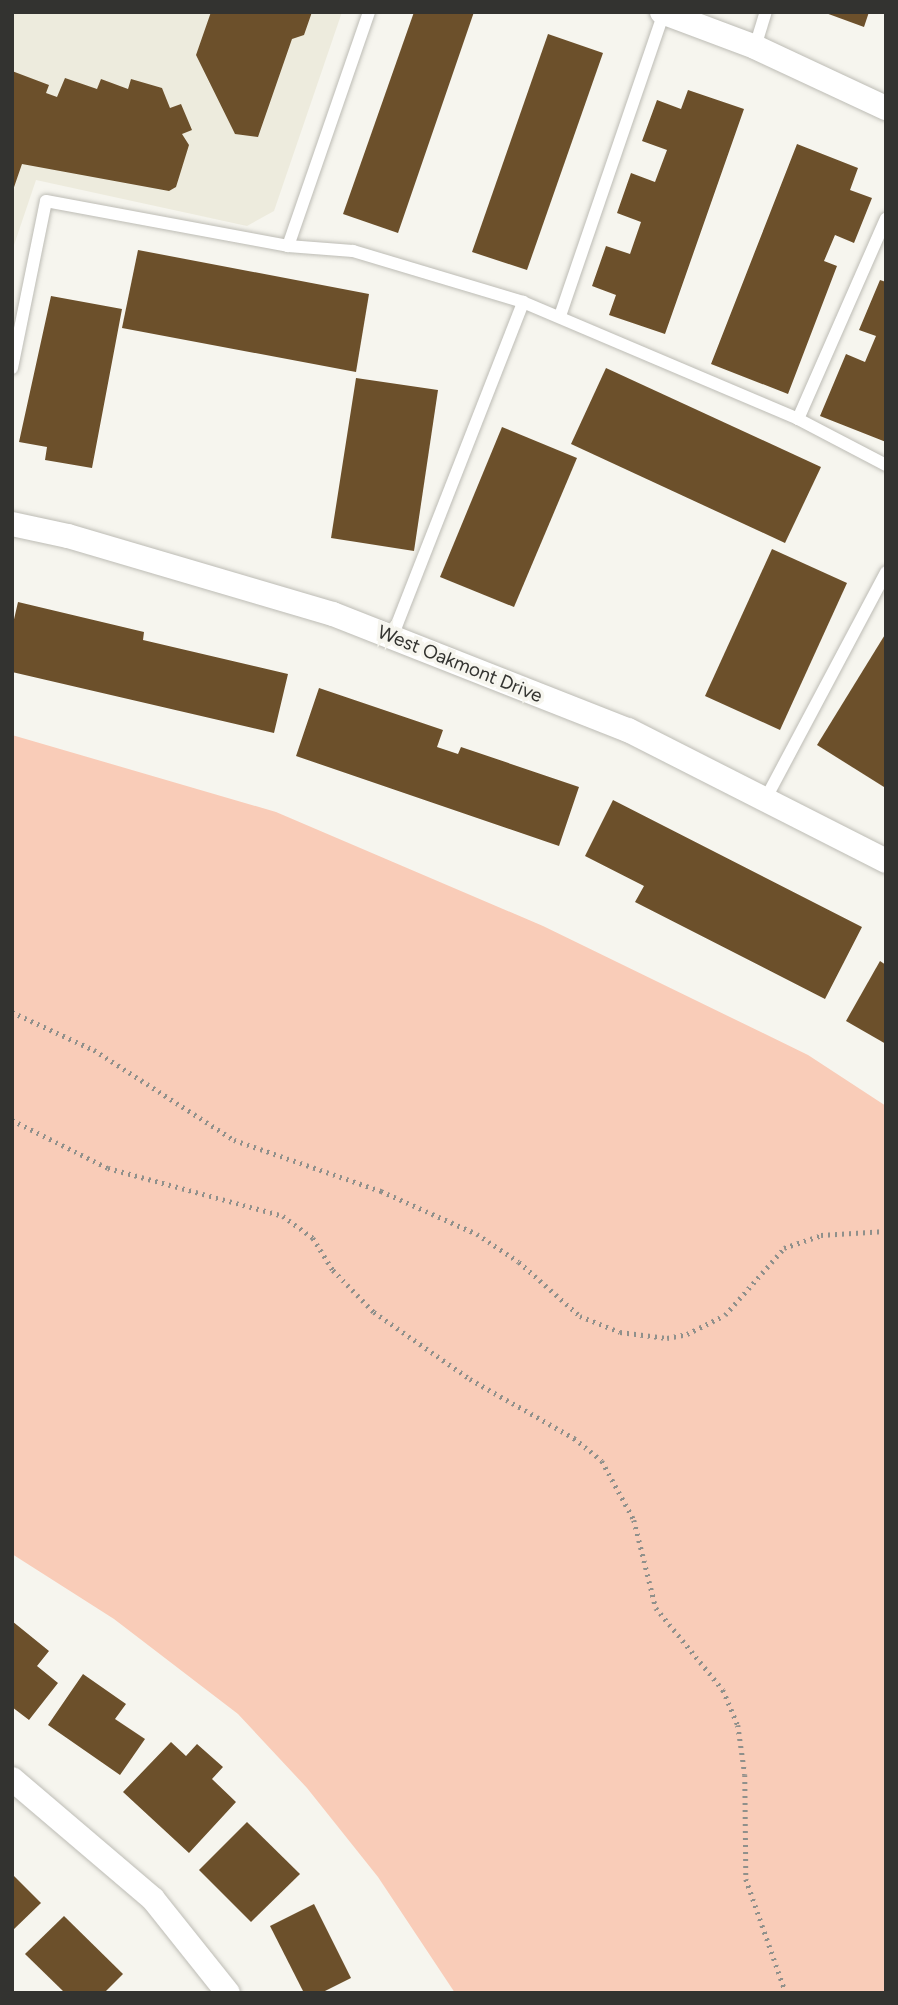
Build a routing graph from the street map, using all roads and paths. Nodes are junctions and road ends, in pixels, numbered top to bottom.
1 (369, 12) edge
2 (766, 12) edge
3 (663, 13) edge
4 (755, 47) junction
5 (886, 107) edge
6 (886, 219) edge
7 (288, 246) junction
8 (523, 302) junction
9 (560, 316) junction
10 (12, 368) edge
11 (798, 419) junction
12 (886, 465) edge
13 (12, 524) edge
14 (886, 572) edge
15 (392, 637) junction
16 (765, 800) junction
17 (886, 861) edge
18 (12, 1012) edge
19 (12, 1120) edge
20 (886, 1231) edge
21 (12, 1779) edge
22 (228, 1993) edge
23 (786, 1993) edge

1 - 7 lane
2 - 4 lane
3 - 4 street
3 - 9 lane
4 - 5 street
6 - 11 lane
7 - 8 lane
7 - 10 lane
8 - 9 lane
8 - 15 lane
9 - 11 lane
11 - 12 lane
13 - 15 street, West Oakmont Drive
14 - 16 lane
15 - 16 street, West Oakmont Drive
16 - 17 street, West Oakmont Drive
18 - 20 path
19 - 23 path
21 - 22 street

